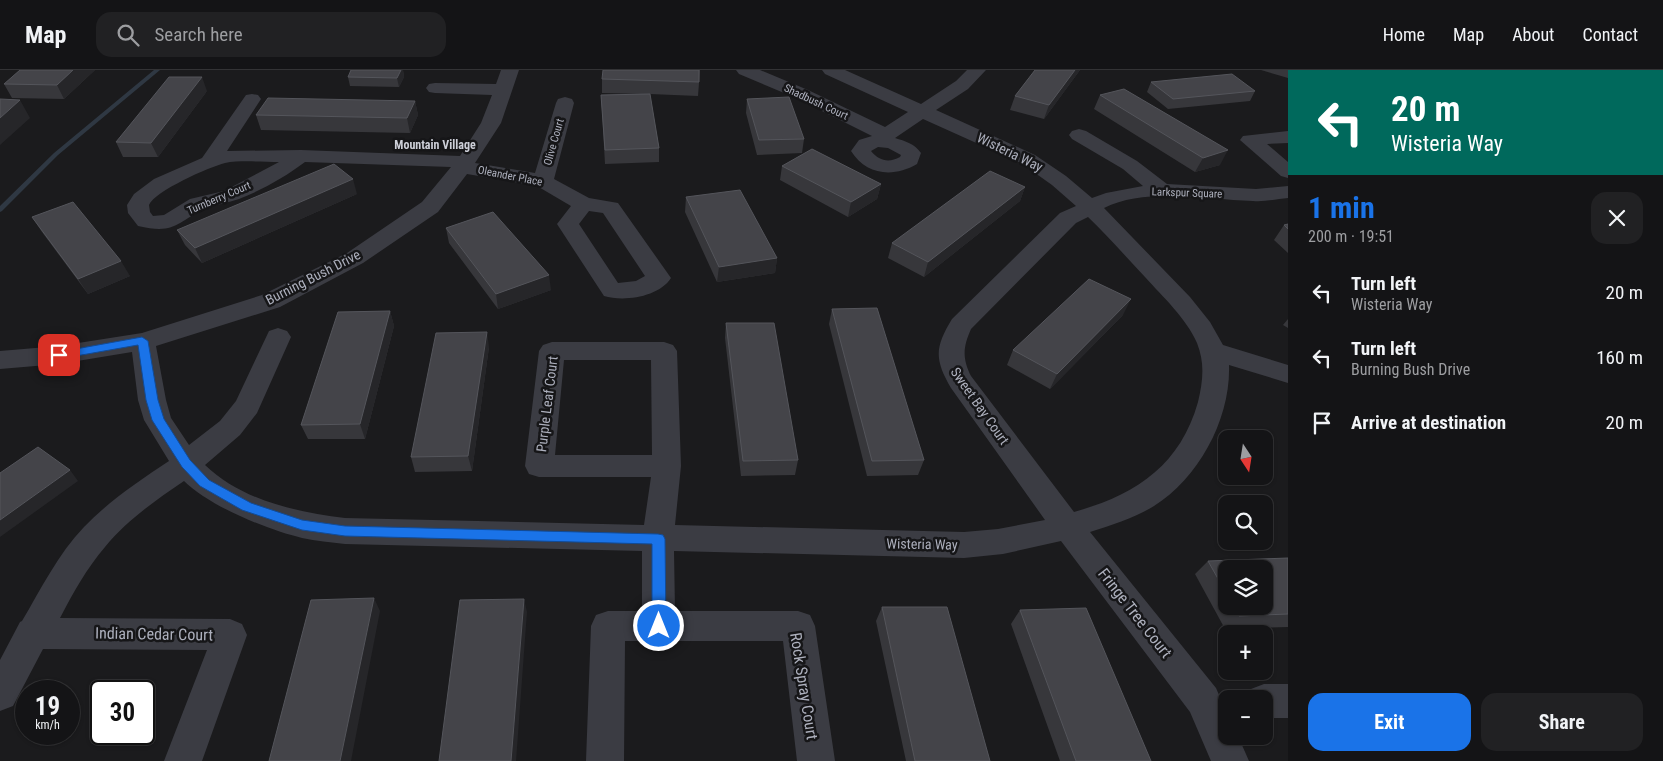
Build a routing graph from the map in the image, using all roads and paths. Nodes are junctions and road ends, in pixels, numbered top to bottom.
1 (745, 70) edge
2 (831, 70) edge
3 (976, 70) edge
4 (506, 80) edge
5 (435, 88) dead end
6 (252, 99) dead end
7 (565, 103) dead end
8 (923, 112) junction
9 (1079, 135) dead end
10 (1288, 137) edge
11 (301, 156) junction
12 (210, 162) junction
13 (464, 164) junction
14 (1288, 172) edge
15 (543, 181) junction
16 (1162, 190) junction
17 (1288, 192) edge
18 (582, 204) dead end
19 (1089, 206) junction
20 (278, 337) dead end
21 (142, 341) junction
22 (1213, 351) junction
23 (0, 360) edge
24 (1288, 374) edge
25 (186, 464) junction
26 (667, 466) junction
27 (1067, 526) junction
28 (658, 539) junction
29 (659, 626) junction
30 (32, 633) junction
31 (0, 694) edge
32 (1215, 700) edge
33 (1273, 701) edge
34 (1288, 701) edge
35 (183, 761) edge
36 (605, 761) edge
37 (816, 761) edge
38 (1230, 761) edge

1 - 8 street, Shadbush Court
2 - 8 street, Wisteria Way
3 - 8 street
4 - 5 street
4 - 13 street, Burning Bush Drive
6 - 12 street
7 - 15 street, Olive Court
8 - 19 street, Wisteria Way
9 - 16 street
10 - 14 street
11 - 12 street, Turnberry Court
11 - 12 street, Turnberry Court
11 - 13 street, Turnberry Court
13 - 15 street, Oleander Place
13 - 21 street, Burning Bush Drive
15 - 18 street, Oleander Place
16 - 17 street, Larkspur Square
16 - 19 street, Larkspur Square
19 - 22 street, Wisteria Way
19 - 27 street, Sweet Bay Court
20 - 25 street
21 - 23 street, Burning Bush Drive
21 - 25 street, Wisteria Way
22 - 24 street
22 - 27 street, Wisteria Way
25 - 28 street, Wisteria Way
25 - 30 street
26 - 26 street, Purple Leaf Court
26 - 28 street, Purple Leaf Court
27 - 28 street, Wisteria Way
27 - 32 street, Fringe Tree Court
28 - 29 street
29 - 36 street, Rock Spray Court
29 - 37 street, Rock Spray Court
30 - 31 street
30 - 35 street, Indian Cedar Court
32 - 38 street, Fringe Tree Court
33 - 34 street

